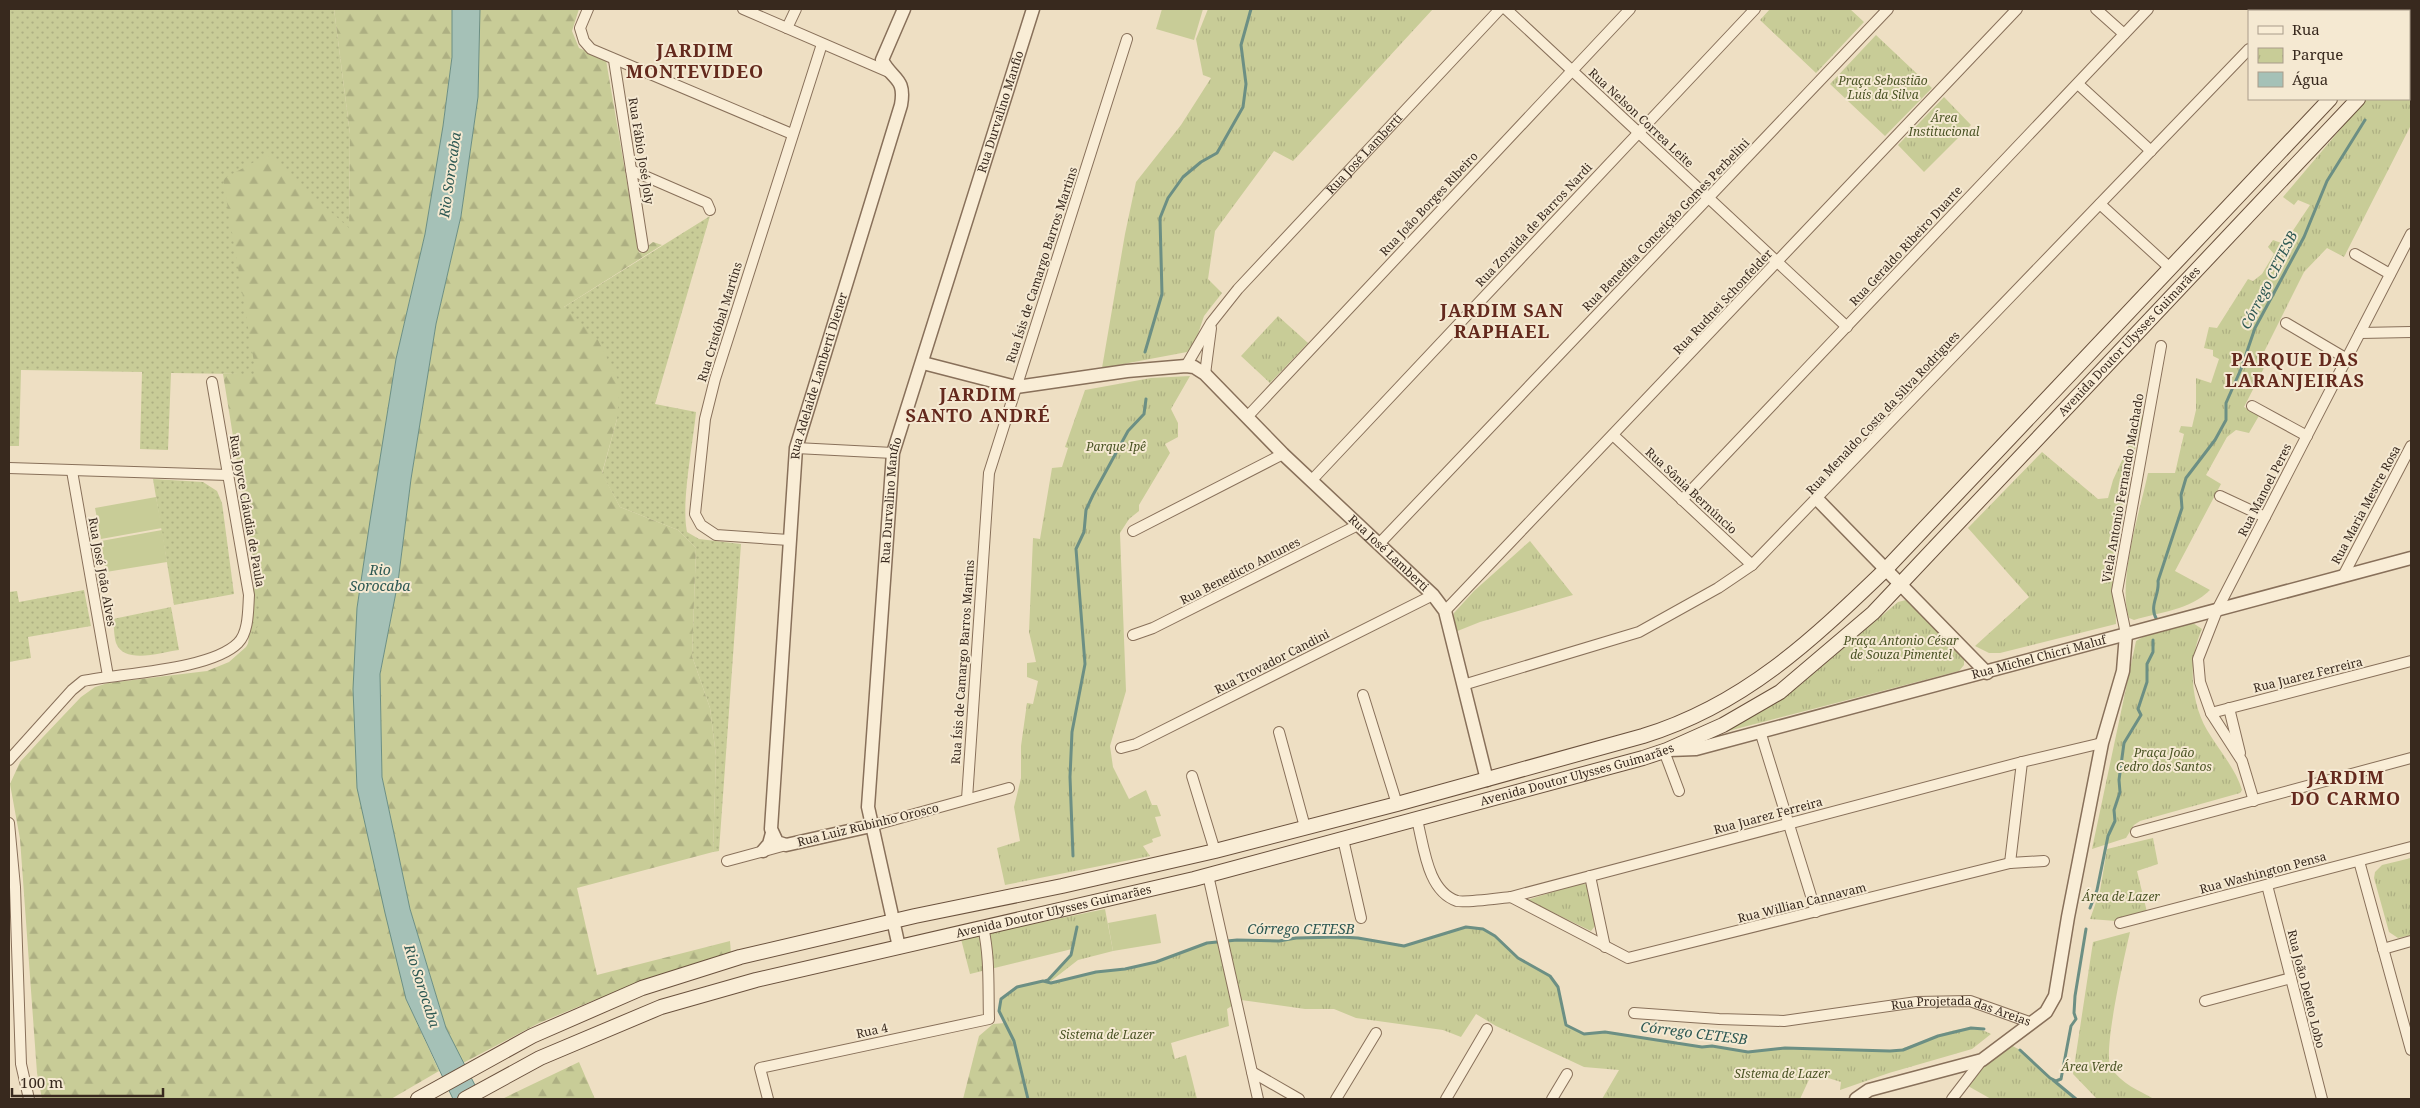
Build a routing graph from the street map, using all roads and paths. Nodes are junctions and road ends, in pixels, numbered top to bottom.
1 (588, 9) edge
2 (743, 9) edge
3 (796, 9) edge
4 (904, 9) edge
5 (1033, 9) edge
6 (1500, 9) edge
7 (1506, 9) edge
8 (1630, 9) edge
9 (1755, 9) edge
10 (1888, 9) edge
11 (2018, 9) edge
12 (2096, 9) edge
13 (2148, 9) edge
14 (787, 28) junction
15 (2124, 34) junction
16 (1127, 39) dead end
17 (889, 41) junction
18 (822, 44) junction
19 (2248, 50) edge
20 (860, 59) junction
21 (614, 60) junction
22 (1572, 71) junction
23 (896, 76) junction
24 (2078, 84) junction
25 (2329, 100) edge
26 (2357, 100) edge
27 (1638, 132) junction
28 (792, 134) junction
29 (2151, 151) junction
30 (631, 170) junction
31 (1709, 198) junction
32 (2100, 204) junction
33 (710, 210) dead end
34 (2411, 234) edge
35 (643, 247) dead end
36 (2355, 254) dead end
37 (1777, 262) junction
38 (2170, 268) junction
39 (2390, 274) junction
40 (1211, 323) junction
41 (2286, 323) dead end
42 (1847, 327) junction
43 (2411, 332) edge
44 (2360, 333) junction
45 (2161, 346) dead end
46 (2347, 359) junction
47 (923, 363) junction
48 (1186, 366) junction
49 (1205, 374) junction
50 (212, 382) dead end
51 (1016, 387) junction
52 (2252, 406) dead end
53 (1247, 416) junction
54 (1613, 435) junction
55 (2307, 436) junction
56 (2411, 446) edge
57 (796, 448) junction
58 (894, 453) junction
59 (1283, 454) junction
60 (9, 468) edge
61 (72, 471) junction
62 (228, 475) junction
63 (1311, 481) junction
64 (2220, 496) dead end
65 (1682, 500) junction
66 (1818, 500) junction
67 (2265, 518) junction
68 (1358, 525) junction
69 (1133, 531) dead end
70 (790, 540) junction
71 (1378, 544) junction
72 (2411, 558) edge
73 (1752, 565) junction
74 (1886, 570) junction
75 (2343, 576) junction
76 (1901, 585) junction
77 (1433, 595) junction
78 (2218, 608) junction
79 (1445, 611) junction
80 (2126, 634) junction
81 (1133, 635) dead end
82 (2411, 661) edge
83 (1987, 672) junction
84 (108, 676) junction
85 (1463, 685) junction
86 (1363, 695) dead end
87 (2229, 708) junction
88 (2211, 712) junction
89 (1760, 731) junction
90 (1278, 732) dead end
91 (2102, 744) junction
92 (1121, 748) dead end
93 (1666, 751) junction
94 (2411, 758) edge
95 (9, 760) edge
96 (2242, 761) junction
97 (2022, 762) junction
98 (1192, 776) dead end
99 (1487, 780) junction
100 (1009, 788) dead end
101 (1679, 791) dead end
102 (967, 799) junction
103 (2254, 801) junction
104 (1397, 804) junction
105 (1417, 820) junction
106 (9, 823) edge
107 (1790, 823) junction
108 (871, 826) junction
109 (1306, 827) junction
110 (2136, 832) dead end
111 (772, 833) junction
112 (1343, 840) junction
113 (786, 845) junction
114 (2411, 848) edge
115 (763, 851) junction
116 (1215, 851) junction
117 (1197, 855) junction
118 (727, 861) dead end
119 (2044, 861) dead end
120 (2360, 861) junction
121 (2010, 864) junction
122 (1208, 875) junction
123 (1590, 876) junction
124 (2267, 885) junction
125 (12, 889) edge
126 (1511, 897) junction
127 (1816, 912) junction
128 (1361, 918) dead end
129 (892, 921) junction
130 (2120, 923) dead end
131 (983, 927) junction
132 (2411, 941) edge
133 (899, 947) junction
134 (1605, 947) junction
135 (2383, 949) junction
136 (2291, 978) junction
137 (2205, 1001) dead end
138 (1634, 1013) dead end
139 (2032, 1023) junction
140 (1487, 1030) dead end
141 (1376, 1033) dead end
142 (2409, 1033) edge
143 (2411, 1050) edge
144 (1985, 1057) junction
145 (1252, 1072) junction
146 (1567, 1074) dead end
147 (1289, 1094) junction
148 (25, 1098) edge
149 (418, 1099) edge
150 (465, 1099) edge
151 (768, 1099) edge
152 (1258, 1099) edge
153 (1279, 1099) edge
154 (1299, 1099) edge
155 (1336, 1099) edge
156 (1446, 1099) edge
157 (1552, 1099) edge
158 (1856, 1099) edge
159 (1952, 1099) edge
160 (2322, 1099) edge

1 - 21 street
2 - 14 street
3 - 14 street
4 - 17 street
5 - 47 street, Rua Durvalino Manfio
6 - 40 street, Rua José Lamberti
7 - 22 street, Rua Nelson Correa Leite
8 - 22 street, Rua João Borges Ribeiro
9 - 27 street, Rua Zoraida de Barros Nardi
10 - 31 street, Rua Benedita Conceição Gomes Perbelini
11 - 37 street, Rua Rudnei Schonfelder
12 - 15 street
13 - 15 street, Rua Geraldo Ribeiro Duarte
14 - 18 street
15 - 24 street, Rua Geraldo Ribeiro Duarte
16 - 51 street, Rua Ísis de Camargo Barros Martins
17 - 20 street
17 - 23 street, Rua Adelaide Lamberti Diener
18 - 20 street
18 - 28 street, Rua Cristóbal Martins
19 - 29 street, Rua Menaldo Costa da Silva Rodrigues
20 - 23 street
21 - 28 street
21 - 30 street, Rua Fábio José Joly
22 - 27 street, Rua Nelson Correa Leite
22 - 53 street, Rua João Borges Ribeiro
23 - 57 street, Rua Adelaide Lamberti Diener
24 - 29 street
24 - 42 street, Rua Geraldo Ribeiro Duarte
25 - 38 main road, Avenida Doutor Ulysses Guimarães
26 - 76 main road, Avenida Doutor Ulysses Guimarães
27 - 31 street, Rua Nelson Correa Leite
27 - 63 street, Rua Zoraida de Barros Nardi
28 - 70 street, Rua Cristóbal Martins
29 - 32 street, Rua Menaldo Costa da Silva Rodrigues
30 - 33 street
30 - 35 street, Rua Fábio José Joly
31 - 37 street, Rua Nelson Correa Leite
31 - 71 street, Rua Benedita Conceição Gomes Perbelini
32 - 38 street
32 - 66 street, Rua Menaldo Costa da Silva Rodrigues
34 - 39 street, Rua Manoel Peres
36 - 39 street
37 - 42 street, Rua Nelson Correa Leite
37 - 54 street, Rua Rudnei Schonfelder
38 - 74 main road, Avenida Doutor Ulysses Guimarães
39 - 44 street, Rua Manoel Peres
40 - 48 street, Rua José Lamberti
40 - 49 street
41 - 46 street
42 - 65 street, Rua Geraldo Ribeiro Duarte
43 - 44 street
44 - 46 street, Rua Manoel Peres
45 - 80 street, Viela Antonio Fernando Machado
46 - 55 street, Rua Manoel Peres
47 - 51 street
47 - 58 street, Rua Durvalino Manfio
48 - 49 street, Rua José Lamberti
48 - 51 street
49 - 53 street, Rua José Lamberti
50 - 62 street, Rua Joyce Cláudia de Paula
51 - 102 street, Rua Ísis de Camargo Barros Martins
52 - 55 street
53 - 59 street, Rua José Lamberti
54 - 65 street, Rua Sônia Bernúncio
54 - 79 street, Rua Rudnei Schonfelder
55 - 67 street, Rua Manoel Peres
56 - 75 street, Rua Maria Mestre Rosa
57 - 58 street
57 - 70 street, Rua Adelaide Lamberti Diener
58 - 108 street, Rua Durvalino Manfio
59 - 63 street, Rua José Lamberti
59 - 69 street
60 - 61 street
61 - 62 street
61 - 84 street, Rua José João Alves
62 - 84 street, Rua Joyce Cláudia de Paula
63 - 68 street, Rua José Lamberti
64 - 67 street
65 - 73 street, Rua Sônia Bernúncio
66 - 73 street, Rua Menaldo Costa da Silva Rodrigues
66 - 74 street
67 - 78 street, Rua Manoel Peres
68 - 71 street, Rua José Lamberti
68 - 81 street, Rua Benedicto Antunes
70 - 111 street, Rua Adelaide Lamberti Diener
71 - 77 street, Rua José Lamberti
72 - 75 street, Rua Michel Chicri Maluf
73 - 85 street, Rua Menaldo Costa da Silva Rodrigues
74 - 76 street
74 - 99 main road, Avenida Doutor Ulysses Guimarães
75 - 78 street, Rua Michel Chicri Maluf
76 - 83 street
76 - 93 main road, Avenida Doutor Ulysses Guimarães
77 - 79 street, Rua José Lamberti
77 - 92 street, Rua Trovador Candini
78 - 80 street, Rua Michel Chicri Maluf
78 - 88 street, Rua Manoel Peres
79 - 85 street, Rua José Lamberti
80 - 83 street, Rua Michel Chicri Maluf
80 - 91 street, Rua Projetada das Areias
82 - 87 street, Rua Juarez Ferreira
83 - 89 street, Rua Michel Chicri Maluf
84 - 95 street, Rua Joyce Cláudia de Paula
85 - 99 street, Rua José Lamberti
86 - 104 street
87 - 88 street, Rua Juarez Ferreira
87 - 96 street, Rua Manoel Peres
88 - 96 street, Rua Manoel Peres
89 - 93 street, Rua Michel Chicri Maluf
89 - 107 street
90 - 109 street
91 - 97 street, Rua Juarez Ferreira
91 - 139 street, Rua Projetada das Areias
93 - 101 street
93 - 105 main road, Avenida Doutor Ulysses Guimarães
94 - 103 street
96 - 103 street, Rua Manoel Peres
97 - 107 street, Rua Juarez Ferreira
97 - 121 street
98 - 116 street
99 - 104 main road, Avenida Doutor Ulysses Guimarães
100 - 102 street, Rua Luiz Rubinho Orosco
102 - 108 street, Rua Luiz Rubinho Orosco
103 - 110 street
104 - 109 main road, Avenida Doutor Ulysses Guimarães
105 - 112 main road, Avenida Doutor Ulysses Guimarães
105 - 126 street, Rua Juarez Ferreira
106 - 125 street
107 - 123 street, Rua Juarez Ferreira
107 - 127 street
108 - 113 street, Rua Luiz Rubinho Orosco
108 - 129 street, Rua Durvalino Manfio
109 - 116 main road, Avenida Doutor Ulysses Guimarães
111 - 113 street
111 - 115 street
112 - 122 main road, Avenida Doutor Ulysses Guimarães
112 - 128 street
113 - 115 street, Rua Luiz Rubinho Orosco
114 - 120 street, Rua Washington Pensa
115 - 118 street, Rua Luiz Rubinho Orosco
116 - 117 main road, Avenida Doutor Ulysses Guimarães
117 - 122 main road
117 - 129 main road, Avenida Doutor Ulysses Guimarães
119 - 121 street, Rua Willian Cannavam
120 - 124 street, Rua Washington Pensa
120 - 135 street
121 - 127 street, Rua Willian Cannavam
122 - 131 main road, Avenida Doutor Ulysses Guimarães
122 - 145 street
123 - 126 street, Rua Juarez Ferreira
123 - 134 street
124 - 130 street, Rua Washington Pensa
124 - 136 street, Rua João Deleto Lobo
125 - 148 street
126 - 134 street, Rua Willian Cannavam
127 - 134 street, Rua Willian Cannavam
129 - 133 street
129 - 149 main road, Avenida Doutor Ulysses Guimarães
131 - 133 main road, Avenida Doutor Ulysses Guimarães
131 - 151 street, Rua 4
132 - 135 street
133 - 150 main road, Avenida Doutor Ulysses Guimarães
135 - 142 street
136 - 137 street
136 - 160 street, Rua João Deleto Lobo
138 - 139 street, Rua Projetada das Areias
139 - 144 street
140 - 156 street
141 - 155 street
142 - 143 street
144 - 158 street
144 - 159 street
145 - 147 street
145 - 152 street
146 - 157 street
147 - 153 street
147 - 154 street

